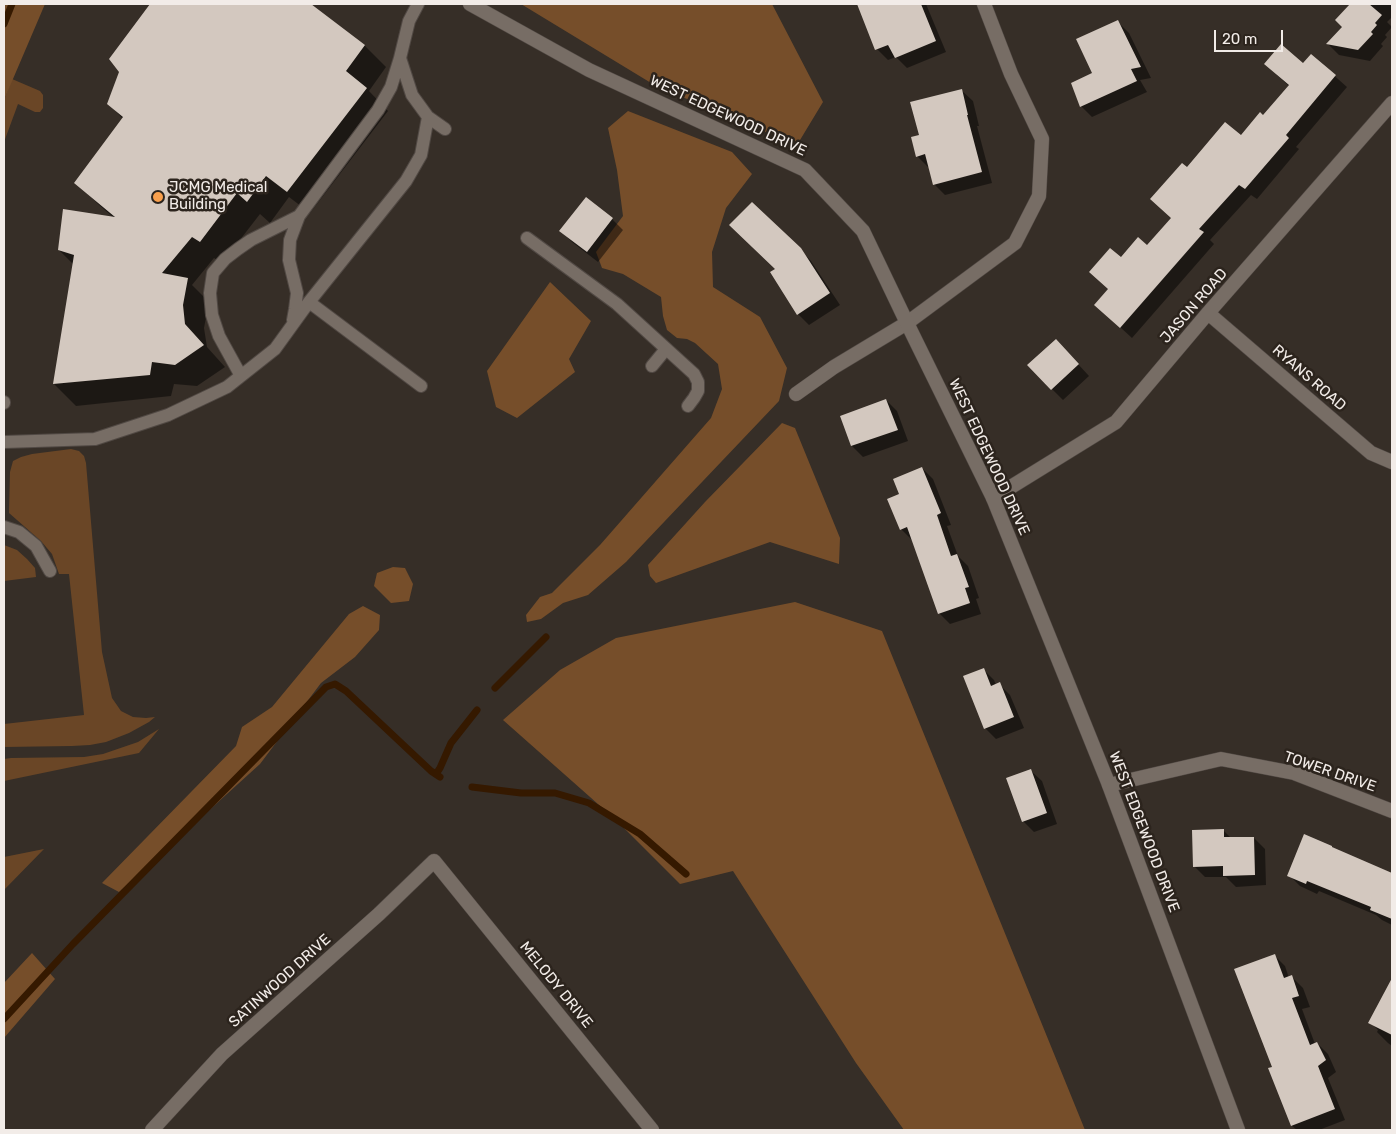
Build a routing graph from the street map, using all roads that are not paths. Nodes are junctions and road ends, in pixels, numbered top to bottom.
1 (418, 4) edge
2 (470, 4) edge
3 (984, 4) edge
4 (400, 58) junction
5 (1392, 103) edge
6 (428, 118) junction
7 (445, 129) dead end
8 (299, 216) junction
9 (527, 238) dead end
10 (309, 302) junction
11 (1208, 313) junction
12 (907, 323) junction
13 (291, 327) junction
14 (666, 349) junction
15 (652, 366) dead end
16 (241, 376) junction
17 (421, 386) dead end
18 (796, 394) dead end
19 (688, 406) dead end
20 (4, 442) edge
21 (1392, 462) edge
22 (994, 498) junction
23 (4, 528) edge
24 (50, 571) dead end
25 (1109, 785) junction
26 (1392, 811) edge
27 (434, 861) joint
28 (152, 1130) edge
29 (652, 1130) edge
30 (1238, 1130) edge

1 - 4 lane
2 - 12 street, WEST EDGEWOOD DRIVE
3 - 12 street
4 - 6 lane
4 - 8 lane
5 - 11 street, JASON ROAD
6 - 7 lane
6 - 10 lane
8 - 13 lane
8 - 16 lane
9 - 14 lane
10 - 13 lane
10 - 17 lane
11 - 21 street, RYANS ROAD
11 - 22 street, JASON ROAD
12 - 18 street
12 - 22 street, WEST EDGEWOOD DRIVE
13 - 16 lane
14 - 15 lane
14 - 19 lane
16 - 20 lane
22 - 25 street, WEST EDGEWOOD DRIVE
23 - 24 lane
25 - 26 street, TOWER DRIVE
25 - 30 street, WEST EDGEWOOD DRIVE
27 - 28 street, SATINWOOD DRIVE
27 - 29 street, MELODY DRIVE

